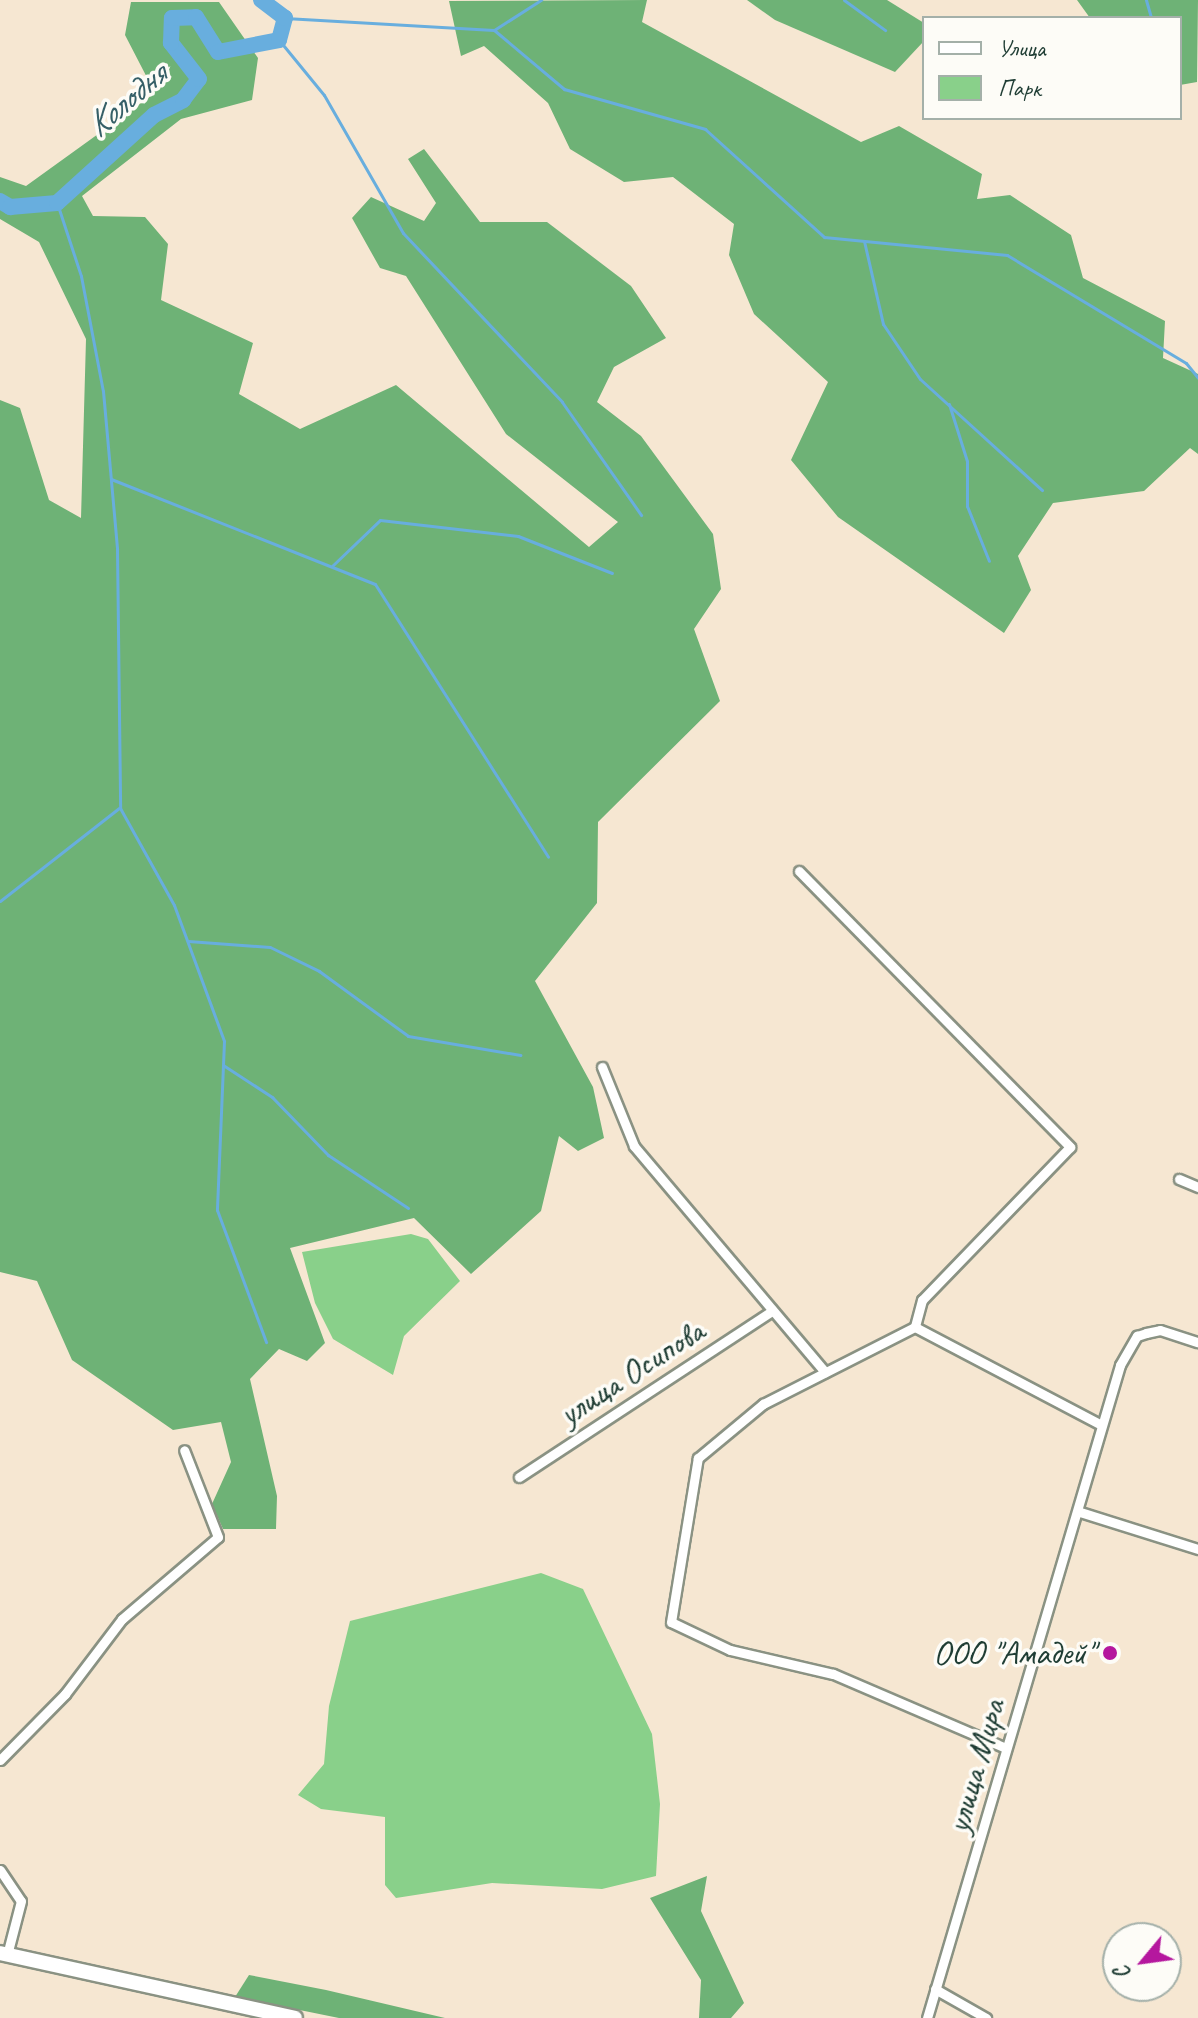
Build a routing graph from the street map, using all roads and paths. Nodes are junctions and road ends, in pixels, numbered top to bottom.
1 (799, 871) dead end
2 (602, 1067) dead end
3 (1179, 1179) dead end
4 (1198, 1187) edge
5 (772, 1311) junction
6 (915, 1327) junction
7 (1198, 1342) edge
8 (825, 1372) junction
9 (1100, 1424) junction
10 (184, 1450) dead end
11 (519, 1477) dead end
12 (1080, 1512) junction
13 (1198, 1549) edge
14 (1006, 1748) junction
15 (0, 1760) edge
16 (0, 1870) edge
17 (4, 1954) edge
18 (935, 1989) junction
19 (295, 2018) edge
20 (927, 2018) edge
21 (986, 2018) edge

1 - 6 street
2 - 5 street
3 - 4 street
5 - 8 street
5 - 11 street, улица Осипова
6 - 8 street
6 - 9 street
7 - 9 street, улица Мира
8 - 14 street
9 - 12 street, улица Мира
10 - 15 street
12 - 13 street
12 - 14 street, улица Мира
14 - 18 street, улица Мира
16 - 17 street
17 - 19 main road
18 - 20 street, улица Мира
18 - 21 street

